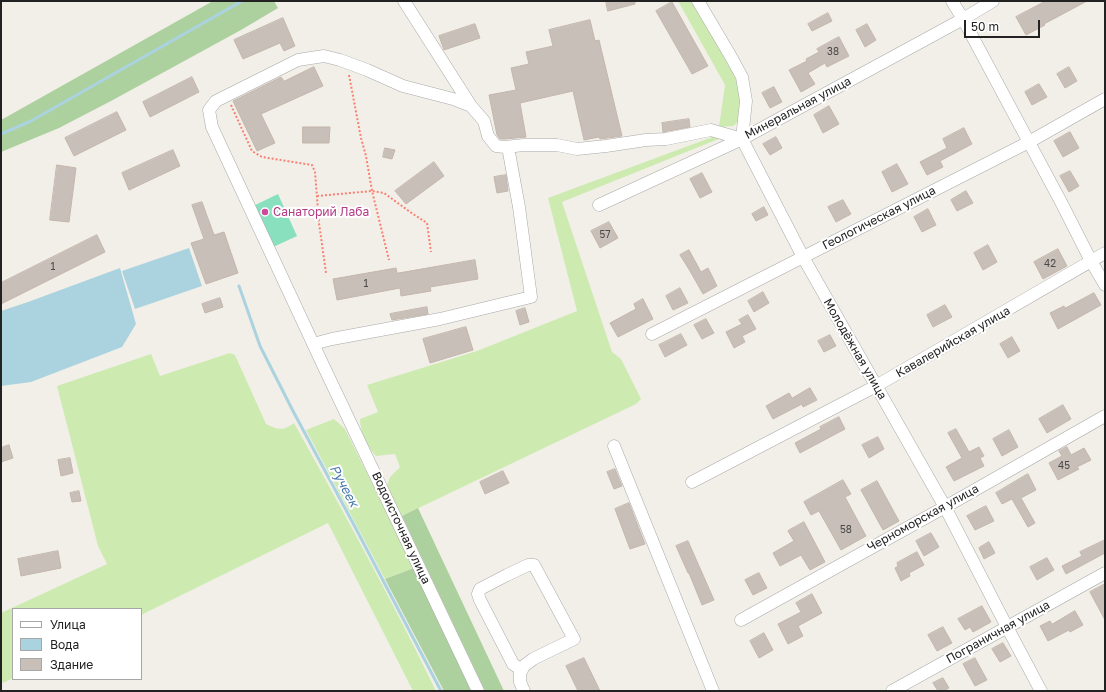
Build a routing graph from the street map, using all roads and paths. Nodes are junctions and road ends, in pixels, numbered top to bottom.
1 (404, 1) edge
2 (698, 1) edge
3 (952, 1) edge
4 (993, 1) edge
5 (962, 19) junction
6 (347, 64) junction
7 (227, 96) junction
8 (1105, 99) edge
9 (471, 106) junction
10 (742, 139) junction
11 (1029, 142) junction
12 (508, 147) junction
13 (372, 191) junction
14 (317, 196) junction
15 (599, 205) dead end
16 (431, 252) dead end
17 (1105, 253) edge
18 (803, 257) junction
19 (390, 260) dead end
20 (1091, 261) junction
21 (326, 273) dead end
22 (1105, 285) edge
23 (652, 334) dead end
24 (314, 344) junction
25 (876, 386) junction
26 (1105, 416) edge
27 (614, 446) dead end
28 (692, 482) dead end
29 (945, 507) junction
30 (1105, 573) edge
31 (741, 620) dead end
32 (1007, 627) junction
33 (522, 670) junction
34 (709, 690) edge
35 (478, 691) edge
36 (524, 691) edge
37 (892, 691) edge
38 (1042, 691) edge

1 - 9 street
2 - 10 street
3 - 5 street
4 - 5 street, Минеральная улица
5 - 10 street, Минеральная улица
5 - 11 street
6 - 7 street
6 - 9 street
6 - 13 path
7 - 14 path
7 - 24 street, Водоисточная улица
8 - 11 street, Геологическая улица
9 - 12 street
10 - 12 street
10 - 15 street, Минеральная улица
10 - 18 street, Молодёжная улица
11 - 18 street, Геологическая улица
11 - 20 street
12 - 24 street
13 - 14 path
13 - 16 path
13 - 19 path
14 - 21 path
17 - 20 street, Кавалерийская улица
18 - 23 street, Геологическая улица
18 - 25 street, Молодёжная улица
20 - 22 street
20 - 25 street, Кавалерийская улица
24 - 35 street, Водоисточная улица
25 - 28 street, Кавалерийская улица
25 - 29 street, Молодёжная улица
26 - 29 street, Черноморская улица
27 - 34 street
29 - 31 street, Черноморская улица
29 - 32 street, Молодёжная улица
30 - 32 street, Пограничная улица
32 - 37 street, Пограничная улица
32 - 38 street, Молодёжная улица
33 - 33 street
33 - 36 street

